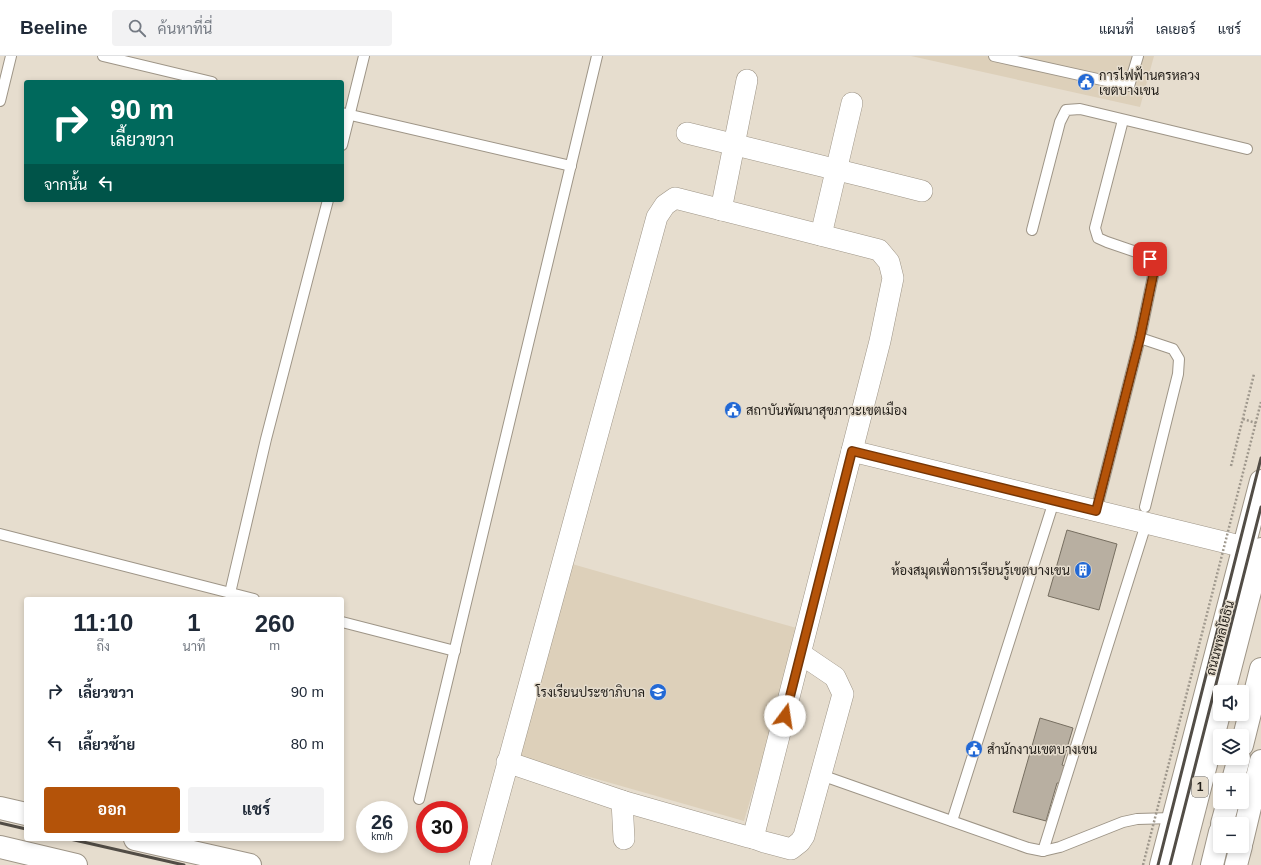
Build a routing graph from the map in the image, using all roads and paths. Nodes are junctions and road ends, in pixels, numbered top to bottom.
1 (11, 56) edge
2 (103, 56) edge
3 (364, 56) edge
4 (597, 56) edge
5 (994, 56) edge
6 (1138, 56) edge
7 (204, 80) edge
8 (747, 80) dead end
9 (0, 101) edge
10 (852, 103) dead end
11 (346, 114) edge
12 (1123, 120) junction
13 (344, 130) edge
14 (687, 133) dead end
15 (734, 145) junction
16 (1247, 149) dead end
17 (571, 166) junction
18 (837, 169) junction
19 (922, 191) dead end
20 (327, 202) edge
21 (721, 210) junction
22 (1032, 230) dead end
23 (821, 235) junction
24 (1140, 338) junction
25 (1254, 374) dead end
26 (1261, 402) edge
27 (1243, 419) junction
28 (1256, 422) junction
29 (852, 451) junction
30 (1231, 466) dead end
31 (1261, 481) edge
32 (1054, 501) junction
33 (1096, 511) junction
34 (1146, 516) junction
35 (0, 534) edge
36 (1252, 548) edge
37 (230, 593) junction
38 (246, 597) edge
39 (344, 623) edge
40 (454, 651) junction
41 (800, 654) junction
42 (1261, 669) edge
43 (1225, 685) edge
44 (1217, 721) edge
45 (1246, 729) edge
46 (1261, 761) edge
47 (507, 762) junction
48 (821, 775) junction
49 (419, 799) dead end
50 (622, 801) junction
51 (0, 808) edge
52 (24, 814) edge
53 (1248, 817) edge
54 (1173, 818) junction
55 (952, 822) junction
56 (753, 838) junction
57 (624, 839) dead end
58 (144, 841) edge
59 (0, 847) edge
60 (1043, 851) junction
61 (1215, 853) edge
62 (1239, 853) edge
63 (76, 865) edge
64 (250, 865) edge
65 (480, 865) edge
66 (1144, 865) edge
67 (1161, 865) edge
68 (1180, 865) edge
69 (1212, 865) edge
70 (1236, 865) edge

1 - 9 lane
2 - 7 lane
3 - 11 lane
4 - 17 lane
5 - 6 lane
8 - 15 street
10 - 18 street
11 - 13 lane
11 - 17 lane
12 - 16 lane
12 - 22 lane
12 - 24 lane
14 - 15 street
15 - 18 street
15 - 21 street
17 - 40 lane
18 - 19 street
18 - 23 street
20 - 37 lane
21 - 23 street
21 - 47 street
23 - 29 street
24 - 33 lane
24 - 34 lane
25 - 27 path
26 - 28 path, bridge
27 - 28 path
27 - 30 path
28 - 66 path, bridge
29 - 32 street
29 - 41 street
31 - 36 main road, ถนนพหลโยธิน / 1
32 - 33 street
32 - 55 lane
33 - 34 street
34 - 36 street
34 - 60 lane
35 - 37 lane
36 - 43 main road, ถนนพหลโยธิน / 1
36 - 54 main road, ถนนพหลโยธิน / 1
37 - 38 lane
39 - 40 lane
40 - 49 lane
41 - 48 street
41 - 56 street
42 - 45 main road
44 - 68 main road, 1
46 - 53 main road
47 - 50 street
47 - 65 street
48 - 55 lane
48 - 56 street
50 - 56 street
50 - 57 street
51 - 52 main road
54 - 60 lane
54 - 67 main road, ถนนพหลโยธิน / 1
55 - 60 lane
58 - 64 main road
59 - 63 main road
61 - 69 main road
62 - 70 main road

